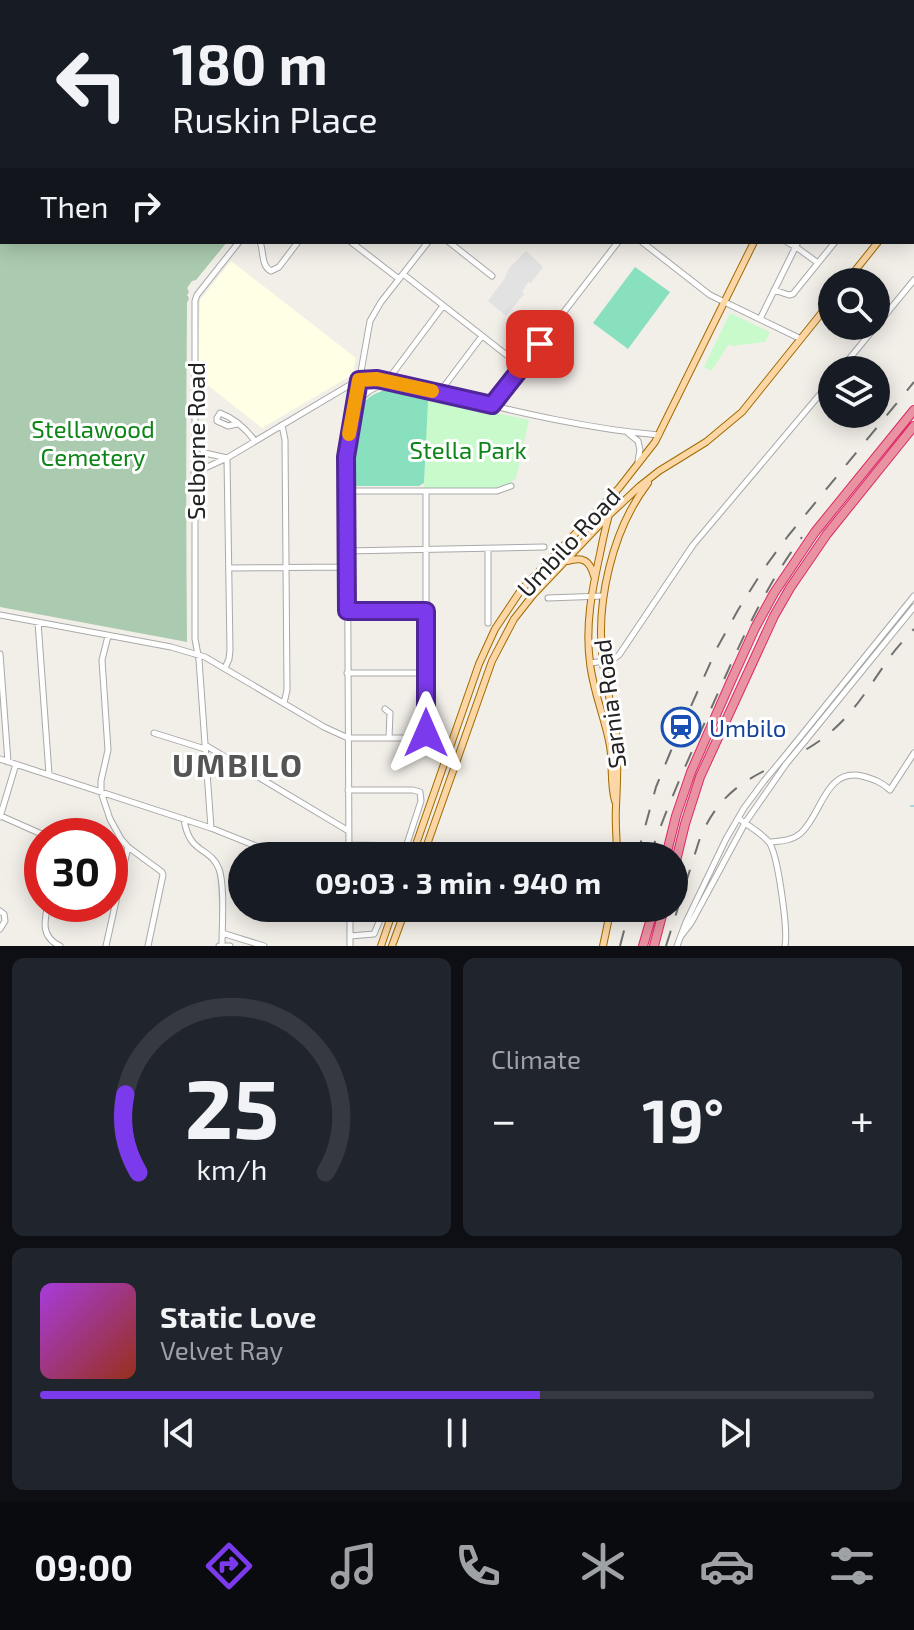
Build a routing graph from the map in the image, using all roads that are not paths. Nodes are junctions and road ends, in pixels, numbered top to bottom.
1 (237, 244) edge
2 (260, 244) edge
3 (296, 244) edge
4 (354, 244) edge
5 (426, 244) edge
6 (452, 244) edge
7 (616, 244) edge
8 (645, 244) edge
9 (753, 244) edge
10 (797, 244) edge
11 (833, 244) edge
12 (874, 244) edge
13 (818, 263) junction
14 (856, 268) edge
15 (492, 276) dead end
16 (401, 277) junction
17 (914, 280) edge
18 (774, 290) junction
19 (725, 302) junction
20 (443, 306) junction
21 (818, 318) edge
22 (760, 319) junction
23 (482, 336) junction
24 (802, 339) junction
25 (852, 356) edge
26 (522, 367) junction
27 (359, 380) junction
28 (387, 381) junction
29 (439, 393) junction
30 (818, 397) edge
31 (355, 404) junction
32 (492, 405) junction
33 (914, 410) edge
34 (237, 424) dead end
35 (282, 425) junction
36 (914, 426) edge
37 (627, 432) junction
38 (659, 435) junction
39 (195, 439) junction
40 (255, 441) junction
41 (227, 458) junction
42 (637, 466) junction
43 (659, 471) junction
44 (194, 473) junction
45 (511, 486) dead end
46 (619, 488) junction
47 (346, 491) junction
48 (426, 492) junction
49 (608, 516) junction
50 (544, 547) dead end
51 (488, 549) junction
52 (426, 550) junction
53 (346, 551) junction
54 (563, 563) junction
55 (346, 567) junction
56 (229, 568) junction
57 (286, 568) junction
58 (594, 580) junction
59 (603, 596) junction
60 (914, 596) edge
61 (591, 597) junction
62 (548, 598) dead end
63 (914, 607) edge
64 (347, 611) junction
65 (426, 611) junction
66 (0, 615) edge
67 (38, 622) junction
68 (488, 623) dead end
69 (108, 636) junction
70 (0, 654) edge
71 (197, 654) junction
72 (603, 662) junction
73 (590, 663) junction
74 (225, 668) junction
75 (347, 673) junction
76 (426, 673) junction
77 (284, 703) junction
78 (385, 709) dead end
79 (154, 733) dead end
80 (348, 738) junction
81 (389, 738) junction
82 (205, 747) junction
83 (914, 753) edge
84 (0, 759) edge
85 (8, 762) junction
86 (16, 764) junction
87 (49, 774) junction
88 (348, 790) junction
89 (101, 792) junction
90 (616, 805) junction
91 (0, 816) edge
92 (111, 818) edge
93 (738, 818) junction
94 (184, 819) junction
95 (745, 823) junction
96 (24, 826) edge
97 (211, 828) junction
98 (348, 831) junction
99 (246, 842) edge
100 (348, 842) edge
101 (408, 842) edge
102 (417, 842) edge
103 (428, 842) edge
104 (617, 842) edge
105 (670, 842) edge
106 (681, 842) edge
107 (770, 842) junction
108 (128, 847) edge
109 (0, 911) edge
110 (44, 922) edge
111 (111, 922) edge
112 (350, 922) edge
113 (379, 922) edge
114 (389, 922) edge
115 (401, 922) edge
116 (608, 922) edge
117 (650, 922) edge
118 (660, 922) edge
119 (0, 929) edge
120 (222, 933) junction
121 (350, 936) junction
122 (681, 936) junction
123 (60, 946) edge
124 (106, 946) edge
125 (148, 946) edge
126 (224, 946) edge
127 (264, 946) edge
128 (350, 946) edge
129 (381, 946) edge
130 (392, 946) edge
131 (603, 946) edge
132 (643, 946) edge
133 (654, 946) edge
134 (677, 946) edge
135 (785, 946) edge

1 - 39 street, Selborne Road
2 - 3 street
4 - 16 street
5 - 16 street
6 - 15 street
7 - 26 street
8 - 19 street
9 - 19 main road, Umbilo Road
10 - 13 street
10 - 18 street
11 - 13 street
12 - 14 main road
13 - 18 street
16 - 20 street
16 - 27 street
17 - 25 street
18 - 22 street
19 - 22 street
19 - 38 main road, Umbilo Road
20 - 23 street
20 - 28 street
21 - 24 main road
22 - 24 street
23 - 26 street
23 - 29 street
24 - 43 main road
26 - 32 street
27 - 28 street
27 - 31 street
27 - 35 street
28 - 29 street
28 - 31 street
29 - 32 street
30 - 72 street
31 - 47 street
32 - 37 street
33 - 105 highway
34 - 40 street
35 - 40 street
35 - 57 street
36 - 106 highway
37 - 38 street
37 - 42 street
38 - 42 main road, Umbilo Road
39 - 41 street
39 - 44 street, Selborne Road
40 - 41 street
41 - 44 street
41 - 56 street
42 - 46 main road, Umbilo Road
43 - 49 main road, Umbilo Road
43 - 59 main road, Sarnia Road
44 - 71 street, Selborne Road
45 - 48 street
46 - 49 main road, Sarnia Road
46 - 102 main road, Umbilo Road
47 - 48 street
47 - 53 street
48 - 52 street
49 - 54 main road, Umbilo Road
49 - 58 main road, Sarnia Road
50 - 51 street
51 - 52 street
51 - 68 street
52 - 53 street
52 - 65 street
53 - 55 street
54 - 58 main road
54 - 103 main road, Umbilo Road
55 - 57 street
55 - 64 street
56 - 57 street
56 - 74 street
57 - 77 street
58 - 61 main road, Sarnia Road
59 - 61 street
59 - 72 main road, Sarnia Road
60 - 93 street, bridge
61 - 62 street
61 - 73 main road, Sarnia Road
63 - 95 street, bridge
64 - 65 street
64 - 75 street
65 - 76 street
66 - 67 street
67 - 69 street
67 - 87 street
69 - 71 street
69 - 89 street
70 - 85 street
71 - 74 street
71 - 82 street, Selborne Road
72 - 73 street
72 - 90 main road, Sarnia Road
73 - 90 main road, Sarnia Road
74 - 77 street
75 - 76 street
75 - 80 street
76 - 81 street
77 - 80 street
78 - 81 street
79 - 82 street
80 - 81 street
80 - 88 street
82 - 97 street, Selborne Road
82 - 98 street
83 - 107 street
84 - 85 street
85 - 86 street
86 - 87 street
86 - 91 street
87 - 89 street
88 - 98 street
88 - 101 street
89 - 92 street
89 - 94 street
90 - 104 main road, Sarnia Road
91 - 96 street
93 - 95 street
93 - 122 street
94 - 97 street
94 - 120 street
95 - 107 street
95 - 122 street
97 - 99 street
98 - 100 street
107 - 135 street
108 - 125 street
109 - 119 street
110 - 123 street
111 - 124 street
112 - 121 street
113 - 121 street
114 - 129 main road
115 - 130 main road
116 - 131 main road
117 - 132 highway
118 - 133 highway
120 - 126 street
120 - 127 street
121 - 128 street
122 - 134 street

